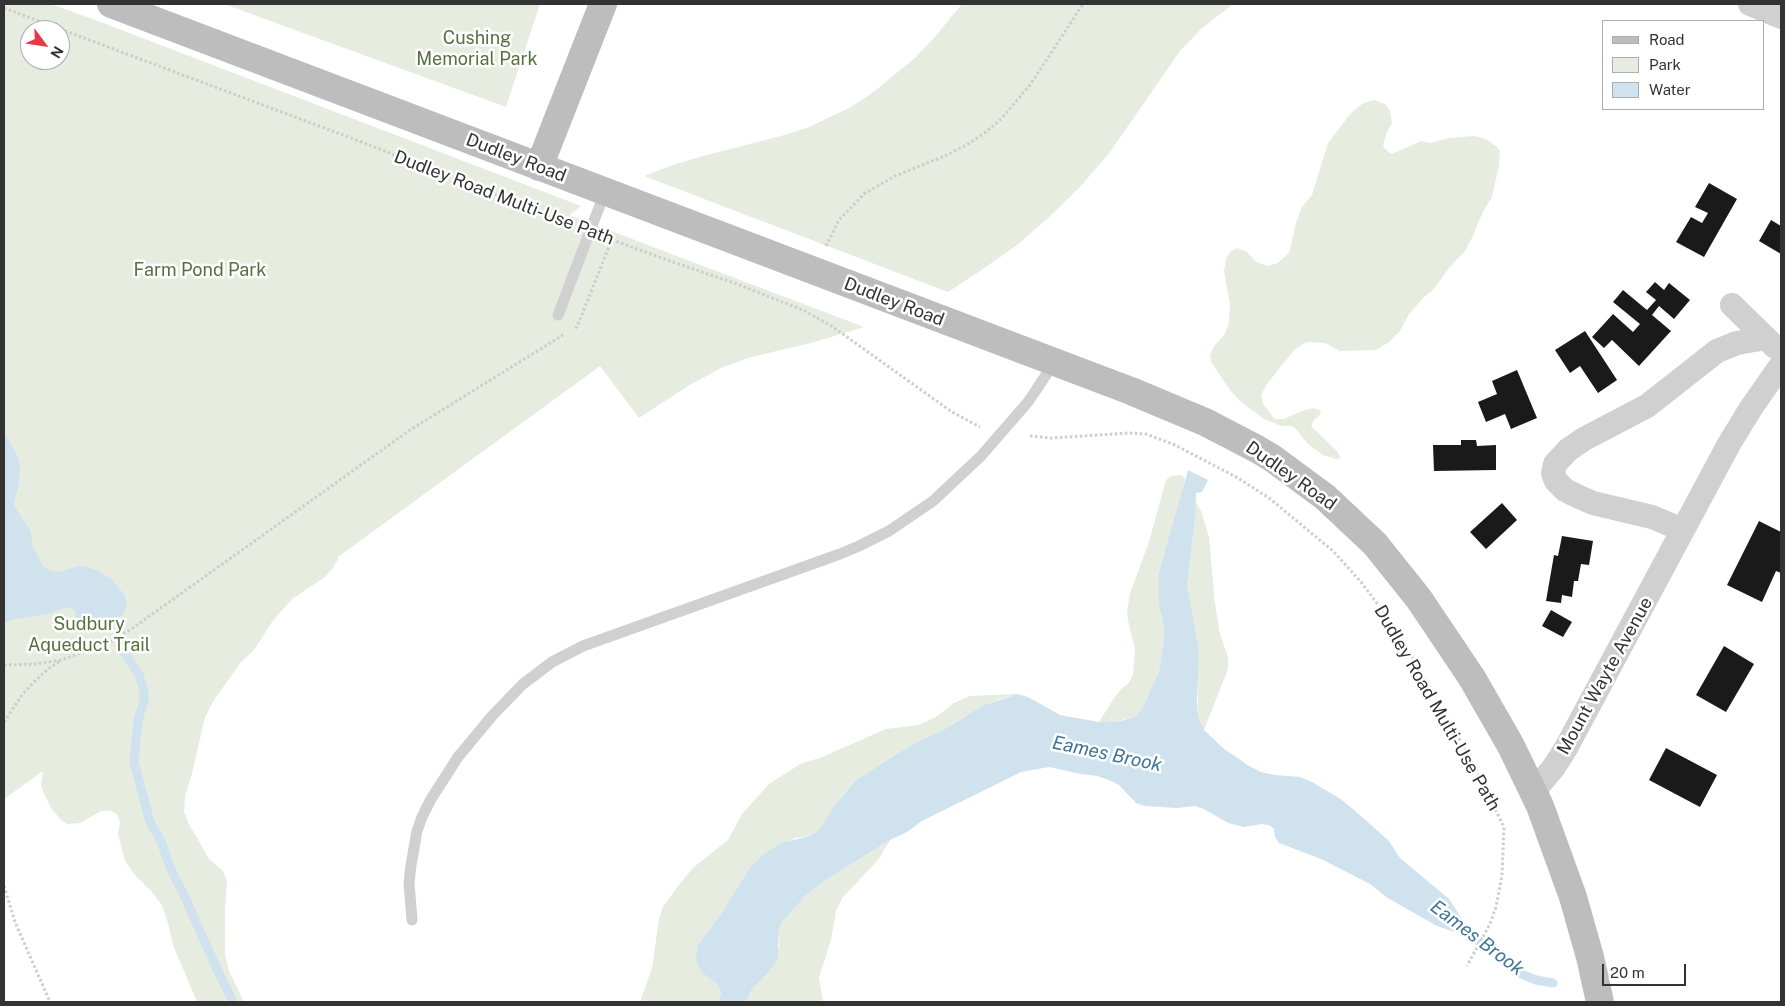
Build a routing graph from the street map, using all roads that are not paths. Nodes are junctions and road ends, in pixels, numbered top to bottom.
1 (111, 4) edge
2 (603, 4) edge
3 (1750, 4) edge
4 (1781, 18) edge
5 (539, 167) junction
6 (606, 192) junction
7 (1732, 305) dead end
8 (558, 315) dead end
9 (1774, 345) edge
10 (1054, 363) junction
11 (1781, 365) edge
12 (1683, 530) junction
13 (1534, 791) junction
14 (412, 920) dead end
15 (1600, 1002) edge

1 - 5 street, Dudley Road
2 - 5 street
3 - 4 street
5 - 6 street, Dudley Road
6 - 8 lane
6 - 10 street, Dudley Road
7 - 9 street
9 - 12 street
10 - 13 street, Dudley Road
10 - 14 lane
11 - 12 street, Mount Wayte Avenue
12 - 13 street, Mount Wayte Avenue
13 - 15 street

